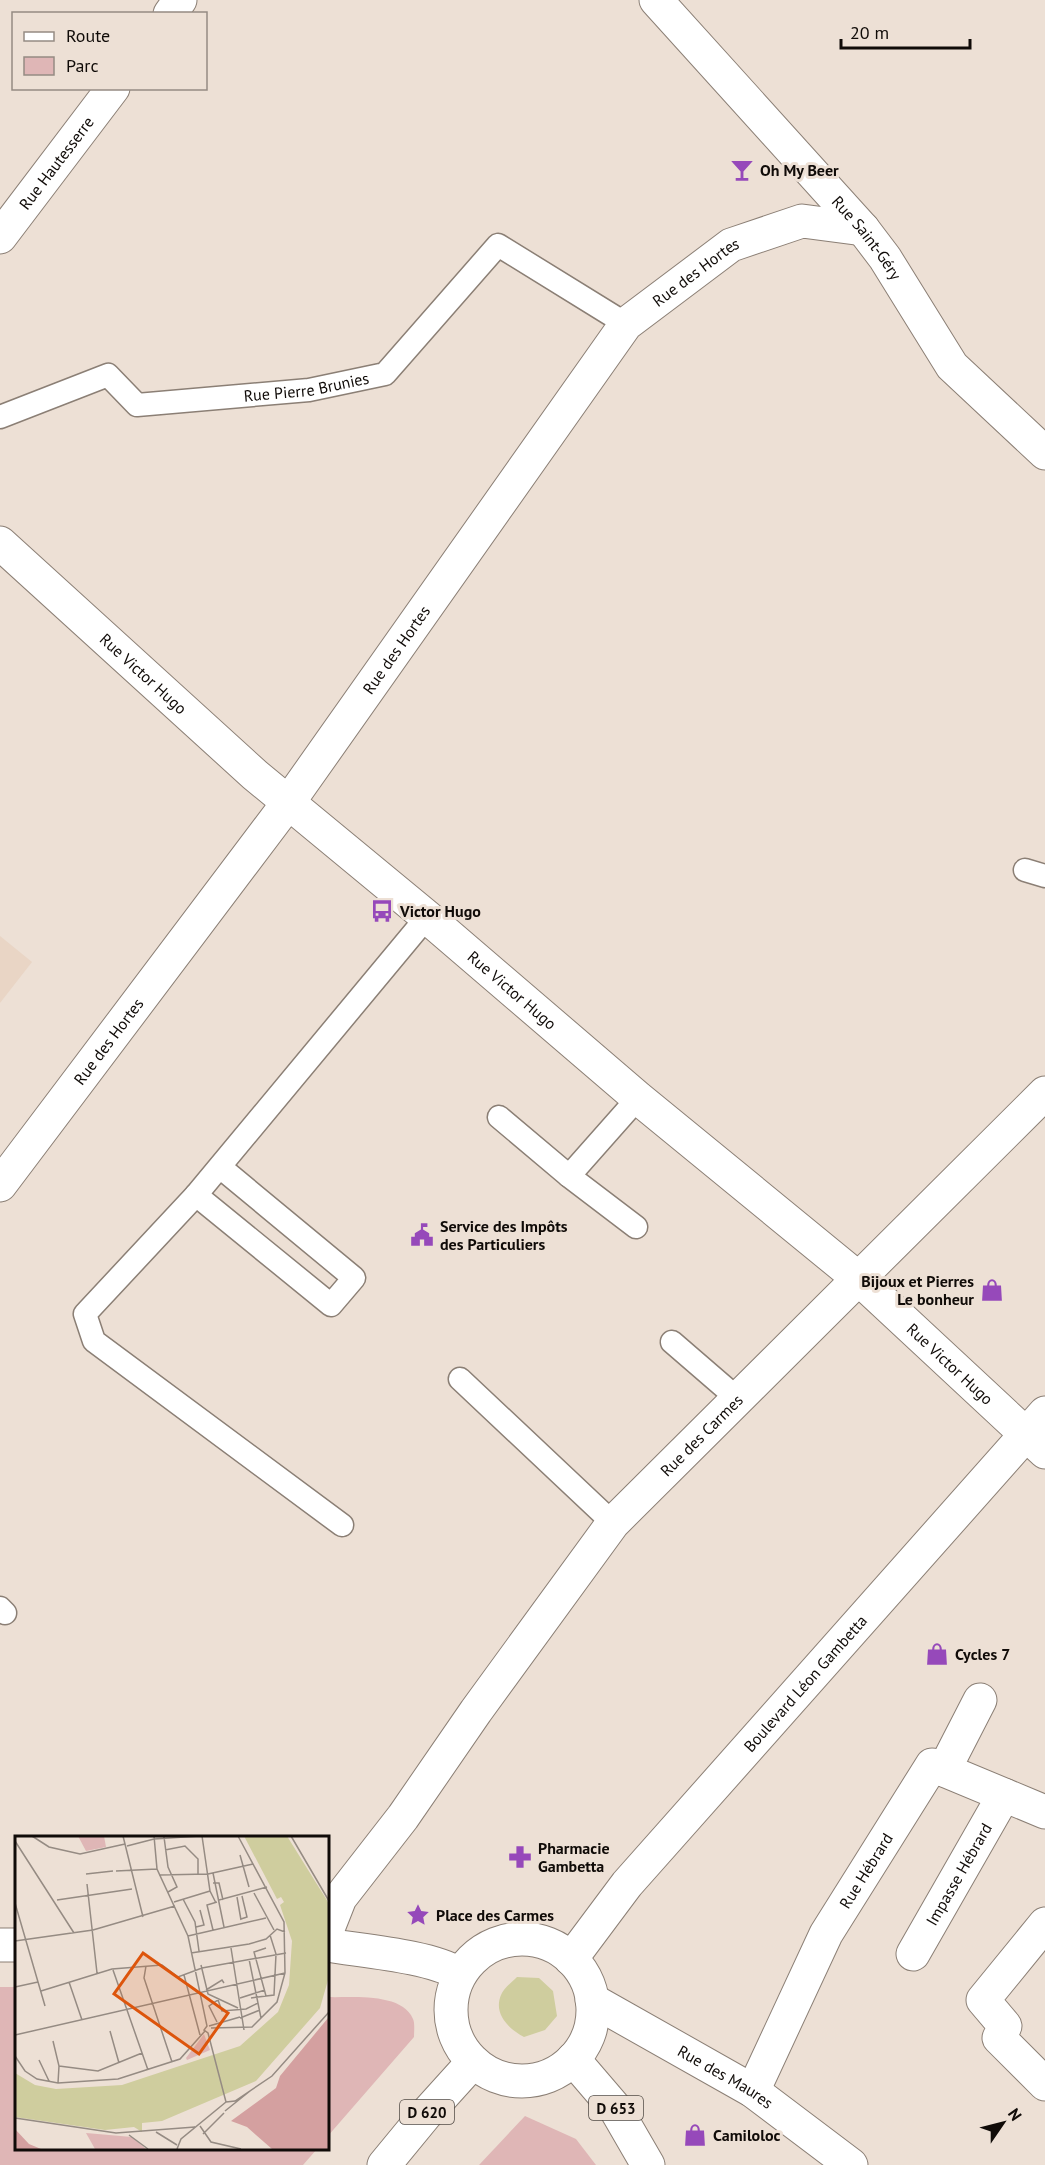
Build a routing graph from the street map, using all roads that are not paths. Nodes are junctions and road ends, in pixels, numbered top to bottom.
1 (656, 0) edge
2 (111, 90) edge
3 (863, 229) junction
4 (0, 237) edge
5 (626, 324) junction
6 (0, 417) edge
7 (1045, 453) edge
8 (0, 543) edge
9 (288, 803) junction
10 (427, 917) junction
11 (1045, 1093) edge
12 (638, 1098) junction
13 (499, 1117) dead end
14 (220, 1167) junction
15 (569, 1176) junction
16 (0, 1185) edge
17 (196, 1195) junction
18 (636, 1227) dead end
19 (859, 1279) junction
20 (672, 1342) dead end
21 (460, 1378) dead end
22 (738, 1399) junction
23 (1038, 1433) edge
24 (613, 1523) junction
25 (342, 1525) dead end
26 (980, 1700) dead end
27 (944, 1770) junction
28 (1004, 1795) junction
29 (1045, 1812) edge
30 (1045, 1924) edge
31 (328, 1928) edge
32 (328, 1945) edge
33 (913, 1954) dead end
34 (571, 1959) junction
35 (459, 1974) junction
36 (592, 2000) junction
37 (573, 2059) junction
38 (473, 2062) junction
39 (1045, 2085) edge
40 (753, 2091) junction
41 (384, 2165) edge
42 (648, 2165) edge
43 (851, 2165) edge

1 - 3 street, Rue Saint-Géry
2 - 4 street, Rue Hautesserre
3 - 5 street, Rue des Hortes
3 - 7 street, Rue Saint-Géry
5 - 6 lane, Rue Pierre Brunies
5 - 9 street, Rue des Hortes
8 - 9 street, Rue Victor Hugo
9 - 10 street, Rue Victor Hugo
9 - 16 street, Rue des Hortes
10 - 12 street, Rue Victor Hugo
10 - 14 lane
11 - 19 street, Rue des Carmes
12 - 15 lane
12 - 19 street, Rue Victor Hugo
13 - 15 lane
14 - 17 lane
14 - 17 lane
15 - 18 lane
17 - 25 lane
19 - 22 street, Rue des Carmes
19 - 23 street, Rue Victor Hugo
20 - 22 lane
21 - 24 lane
22 - 24 street, Rue des Carmes
23 - 34 street, Boulevard Léon Gambetta
24 - 31 street, Rue des Carmes
26 - 27 street
27 - 28 street
27 - 40 street, Rue Hébrard
28 - 29 street
28 - 33 street, Impasse Hébrard
30 - 39 street
32 - 35 street
34 - 35 street
34 - 36 street
35 - 38 street
36 - 37 street
36 - 40 street, Rue des Maures
37 - 38 street
37 - 42 street, D 653
38 - 41 street, D 620
40 - 43 street, Rue des Maures

